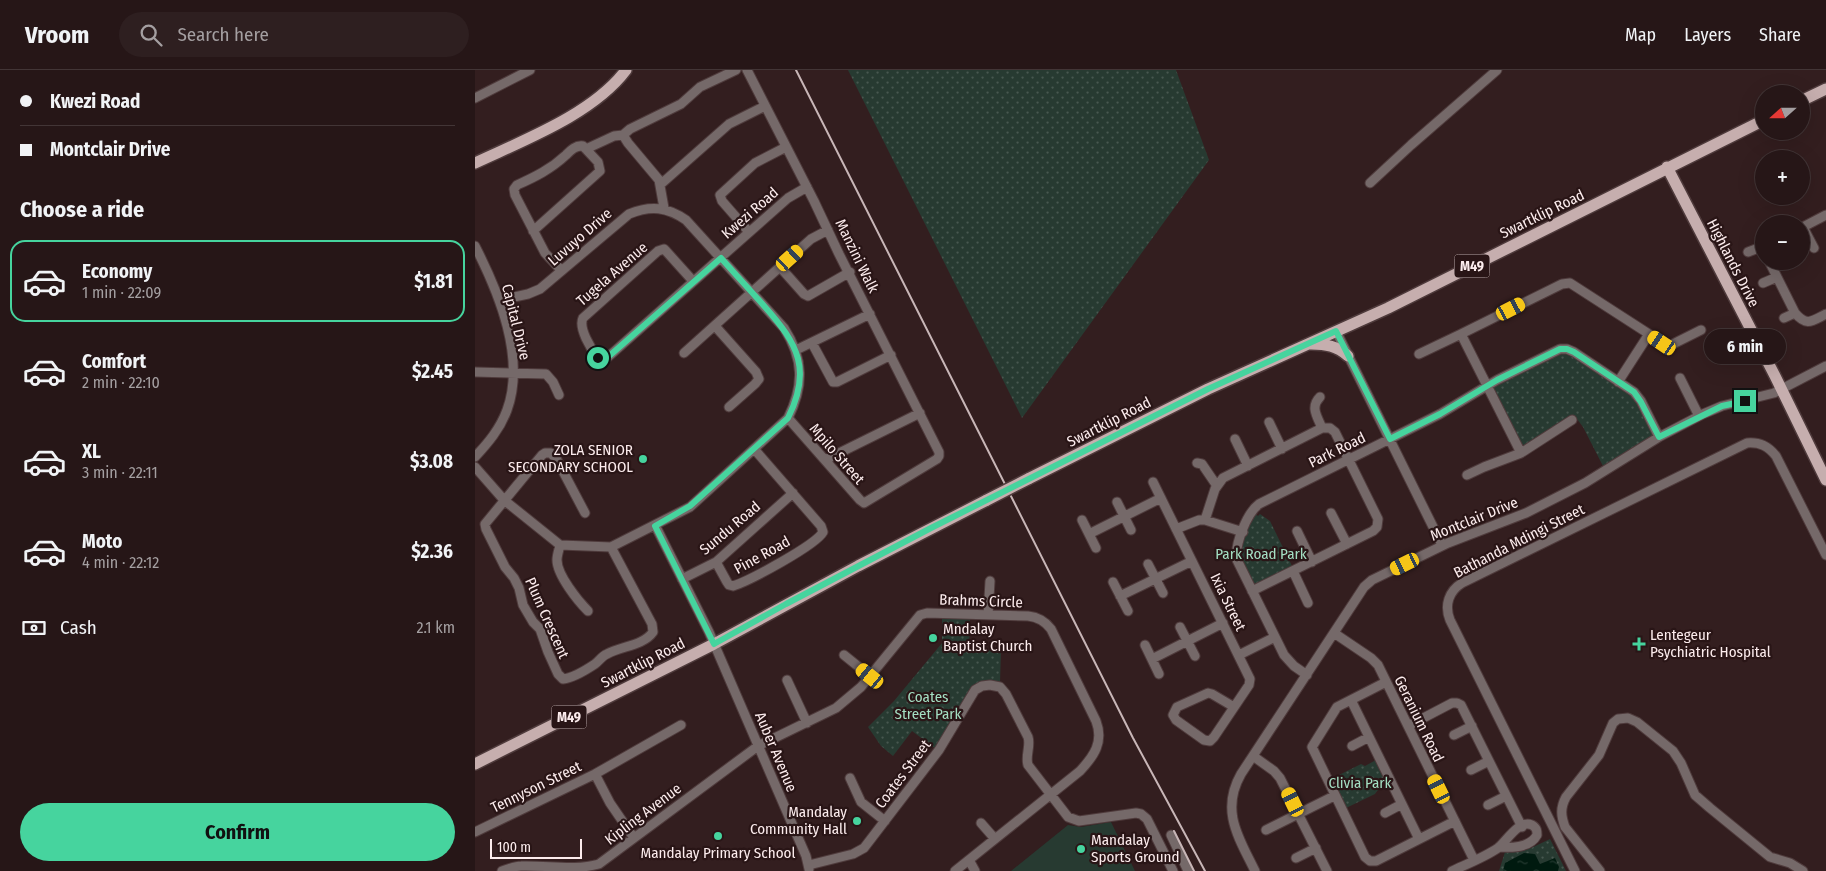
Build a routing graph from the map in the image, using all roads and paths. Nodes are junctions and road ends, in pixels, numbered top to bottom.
1 (530, 70) edge
2 (626, 70) edge
3 (736, 70) edge
4 (747, 70) edge
5 (1497, 70) edge
6 (1826, 89) edge
7 (1810, 97) edge
8 (475, 98) edge
9 (765, 106) junction
10 (1755, 124) edge
11 (623, 134) junction
12 (583, 147) junction
13 (786, 147) junction
14 (475, 163) edge
15 (1667, 167) junction
16 (1370, 183) dead end
17 (661, 184) junction
18 (807, 187) junction
19 (664, 208) junction
20 (1826, 215) edge
21 (1810, 223) edge
22 (828, 230) junction
23 (533, 231) junction
24 (749, 232) junction
25 (1810, 242) edge
26 (475, 246) edge
27 (1813, 248) dead end
28 (1755, 250) edge
29 (1748, 252) dead end
30 (721, 258) junction
31 (780, 267) junction
32 (561, 270) junction
33 (1774, 270) edge
34 (849, 272) junction
35 (1777, 277) junction
36 (693, 281) junction
37 (1763, 283) dead end
38 (751, 292) junction
39 (500, 300) junction
40 (1795, 313) junction
41 (870, 314) junction
42 (1826, 314) edge
43 (1784, 318) dead end
44 (715, 326) junction
45 (1701, 330) dead end
46 (1336, 331) junction
47 (1461, 334) junction
48 (1649, 334) junction
49 (813, 343) junction
50 (1308, 344) junction
51 (796, 350) junction
52 (684, 353) dead end
53 (1419, 354) dead end
54 (891, 355) junction
55 (1349, 356) junction
56 (601, 359) joint
57 (1826, 366) edge
58 (475, 372) edge
59 (514, 372) junction
60 (1680, 378) dead end
61 (1618, 382) junction
62 (1487, 385) junction
63 (1781, 390) junction
64 (559, 395) dead end
65 (1320, 397) dead end
66 (729, 407) dead end
67 (920, 413) junction
68 (1699, 416) junction
69 (788, 418) junction
70 (1572, 420) dead end
71 (1269, 422) dead end
72 (1322, 428) junction
73 (1659, 437) junction
74 (1235, 439) dead end
75 (1390, 439) junction
76 (1282, 448) junction
77 (755, 450) junction
78 (1521, 453) junction
79 (475, 457) edge
80 (825, 460) junction
81 (1349, 460) junction
82 (1197, 463) dead end
83 (1248, 466) junction
84 (475, 468) edge
85 (1467, 475) dead end
86 (1826, 480) edge
87 (1153, 482) dead end
88 (1217, 486) junction
89 (793, 493) junction
90 (1161, 498) junction
91 (504, 500) junction
92 (868, 501) joint
93 (1117, 502) dead end
94 (585, 513) dead end
95 (1331, 513) dead end
96 (1125, 516) junction
97 (1082, 520) dead end
98 (1205, 520) junction
99 (655, 526) junction
100 (1176, 529) junction
101 (1131, 530) dead end
102 (1297, 531) dead end
103 (1243, 532) junction
104 (1089, 534) junction
105 (1347, 544) junction
106 (561, 545) junction
107 (1443, 545) junction
108 (611, 547) junction
109 (1096, 548) dead end
110 (1826, 555) edge
111 (1192, 560) junction
112 (716, 562) junction
113 (1312, 562) junction
114 (1148, 564) dead end
115 (1293, 571) junction
116 (1156, 578) junction
117 (682, 579) junction
118 (990, 581) dead end
119 (1113, 582) dead end
120 (1253, 591) junction
121 (1163, 593) dead end
122 (1120, 596) junction
123 (1308, 603) dead end
124 (588, 611) dead end
125 (1128, 611) dead end
126 (988, 614) junction
127 (1223, 623) junction
128 (1180, 627) dead end
129 (1334, 633) junction
130 (1275, 637) junction
131 (1187, 641) junction
132 (714, 644) junction
133 (1145, 645) dead end
134 (844, 655) dead end
135 (1239, 655) junction
136 (1195, 656) dead end
137 (1152, 659) junction
138 (1159, 674) dead end
139 (1307, 675) junction
140 (870, 676) junction
141 (787, 680) dead end
142 (1386, 682) junction
143 (1351, 700) junction
144 (1234, 707) junction
145 (807, 723) junction
146 (681, 725) dead end
147 (1407, 726) junction
148 (1472, 726) junction
149 (1454, 735) dead end
150 (1369, 737) junction
151 (758, 746) junction
152 (1351, 746) dead end
153 (1253, 756) junction
154 (1489, 761) junction
155 (475, 764) edge
156 (1471, 770) dead end
157 (595, 774) junction
158 (850, 778) dead end
159 (1051, 795) junction
160 (1334, 796) junction
161 (1506, 796) junction
162 (1402, 804) junction
163 (1488, 804) dead end
164 (1385, 813) dead end
165 (1298, 814) junction
166 (885, 821) junction
167 (1455, 821) junction
168 (981, 823) dead end
169 (1522, 827) junction
170 (1265, 830) dead end
171 (475, 832) edge
172 (1171, 835) dead end
173 (634, 838) junction
174 (995, 839) junction
175 (1419, 839) junction
176 (1499, 847) junction
177 (1315, 848) junction
178 (1296, 858) dead end
179 (969, 860) junction
180 (1474, 860) junction
181 (809, 868) edge
182 (502, 871) edge
183 (578, 871) edge
184 (955, 871) edge
185 (975, 871) edge
186 (1173, 871) edge
187 (1188, 871) edge
188 (1255, 871) edge
189 (1327, 871) edge
190 (1452, 871) edge
191 (1575, 871) edge
192 (1601, 871) edge
193 (1803, 871) edge

1 - 8 street
2 - 14 main road
3 - 11 street
4 - 9 street, Manzini Walk
5 - 16 street
6 - 7 main road
9 - 13 street, Manzini Walk
9 - 17 street
10 - 15 main road, Swartklip Road / M49
11 - 12 street
11 - 17 street
12 - 23 street
12 - 23 street
13 - 18 street, Manzini Walk
13 - 24 street
15 - 46 main road, Swartklip Road / M49
15 - 63 main road, Highlands Drive
17 - 19 street
18 - 22 street, Manzini Walk
18 - 24 street, Kwezi Road
19 - 30 street
19 - 32 street, Luvuyo Drive
20 - 21 street
22 - 31 street
22 - 34 street, Manzini Walk
23 - 32 street
24 - 30 street, Kwezi Road
25 - 27 street
26 - 39 street, Capital Drive
28 - 29 street
30 - 36 street, Kwezi Road
30 - 38 street
31 - 34 street
31 - 38 street
32 - 39 street, Luvuyo Drive
33 - 35 street
34 - 41 street, Manzini Walk
35 - 37 street
35 - 40 street
36 - 56 street, Kwezi Road
36 - 56 street, Tugela Avenue
38 - 44 street
38 - 51 street
39 - 59 street, Capital Drive
40 - 42 street
40 - 43 street
41 - 49 street
41 - 54 street, Manzini Walk
44 - 52 street
44 - 66 street
45 - 48 street
46 - 50 main road, Swartklip Road / M49
46 - 55 street
47 - 48 street
47 - 53 street
47 - 62 street
48 - 61 street
49 - 51 street
49 - 54 street
50 - 55 main road
50 - 132 main road, Swartklip Road / M49, bridge
51 - 69 street
54 - 67 street, Manzini Walk
55 - 75 street
57 - 63 street, Montclair Drive
58 - 59 street
59 - 64 street
59 - 79 street, Capital Drive
60 - 68 street
61 - 62 street, Park Road
61 - 73 street, Park Road
62 - 75 street, Park Road
62 - 78 street
63 - 68 street, Montclair Drive
63 - 86 main road, Highlands Drive
65 - 72 street
67 - 80 street
67 - 92 street, Manzini Walk
68 - 73 street, Montclair Drive
69 - 77 street
69 - 80 street, Mpilo Street
70 - 78 street
71 - 76 street
72 - 76 street
72 - 81 street
73 - 107 street, Montclair Drive
74 - 83 street
75 - 81 street, Park Road
75 - 107 street
76 - 83 street
77 - 89 street
77 - 99 street
78 - 85 street
80 - 92 street, Mpilo Street
81 - 103 street, Park Road
81 - 105 street
82 - 88 street
83 - 88 street
84 - 91 street
87 - 90 street, Ixia Street
88 - 98 street
89 - 112 street, Sundu Road
89 - 112 street, Pine Road
90 - 96 street
90 - 100 street, Ixia Street
91 - 94 street
91 - 106 street
91 - 108 street, Plum Crescent
93 - 96 street
95 - 105 street
96 - 101 street
96 - 104 street
97 - 104 street
98 - 100 street
98 - 103 street
99 - 108 street
99 - 117 street, Auber Avenue
100 - 111 street, Ixia Street
102 - 113 street
103 - 120 street, Park Road
104 - 109 street
105 - 113 street
106 - 108 street
106 - 124 street
107 - 129 street, Montclair Drive
110 - 191 street, Bathanda Mdingi Street
111 - 116 street
111 - 127 street, Ixia Street
112 - 117 street, Sundu Road
113 - 115 street
114 - 116 street
115 - 120 street
115 - 123 street
116 - 121 street
116 - 122 street
117 - 132 street, Auber Avenue
118 - 126 street
119 - 122 street
120 - 130 street, Park Road
122 - 125 street
126 - 140 street, Brahms Circle
126 - 159 street, Brahms Circle
127 - 131 street
127 - 135 street, Ixia Street
128 - 131 street
129 - 139 street, Montclair Drive
129 - 142 street, Geranium Road
130 - 135 street
130 - 139 street, Park Road
131 - 136 street
131 - 137 street
132 - 151 street, Auber Avenue
132 - 155 main road, Swartklip Road / M49
133 - 137 street
134 - 140 street
135 - 144 street, Ixia Street
137 - 138 street
139 - 153 street, Montclair Drive
140 - 145 street, Brahms Circle
141 - 145 street
142 - 143 street
142 - 147 street, Geranium Road
143 - 150 street
143 - 160 street
144 - 144 street, Ixia Street
145 - 151 street, Brahms Circle
146 - 157 street
147 - 148 street
147 - 167 street, Geranium Road
148 - 149 street
148 - 154 street
150 - 152 street
150 - 162 street
151 - 173 street, Kipling Avenue
151 - 181 street, Auber Avenue
153 - 165 street
153 - 188 street, Montclair Drive
154 - 156 street
154 - 161 street
157 - 171 street, Tennyson Street
157 - 173 street, Tennyson Street
158 - 166 street
159 - 166 street, Coates Street
159 - 174 street, Brahms Circle
159 - 186 street, Coates Street
160 - 165 street
160 - 175 street
161 - 163 street
161 - 169 street
162 - 164 street
162 - 175 street
165 - 170 street
165 - 177 street
166 - 181 street, Coates Street
167 - 175 street
167 - 180 street, Geranium Road
168 - 174 street
169 - 176 street
169 - 176 street
172 - 187 street
173 - 183 street, Kipling Avenue
174 - 179 street, Brahms Circle
176 - 180 street
177 - 178 street
177 - 189 street
179 - 184 street, Brahms Circle
179 - 185 street
180 - 190 street
182 - 183 street, Kipling Avenue
192 - 193 street

